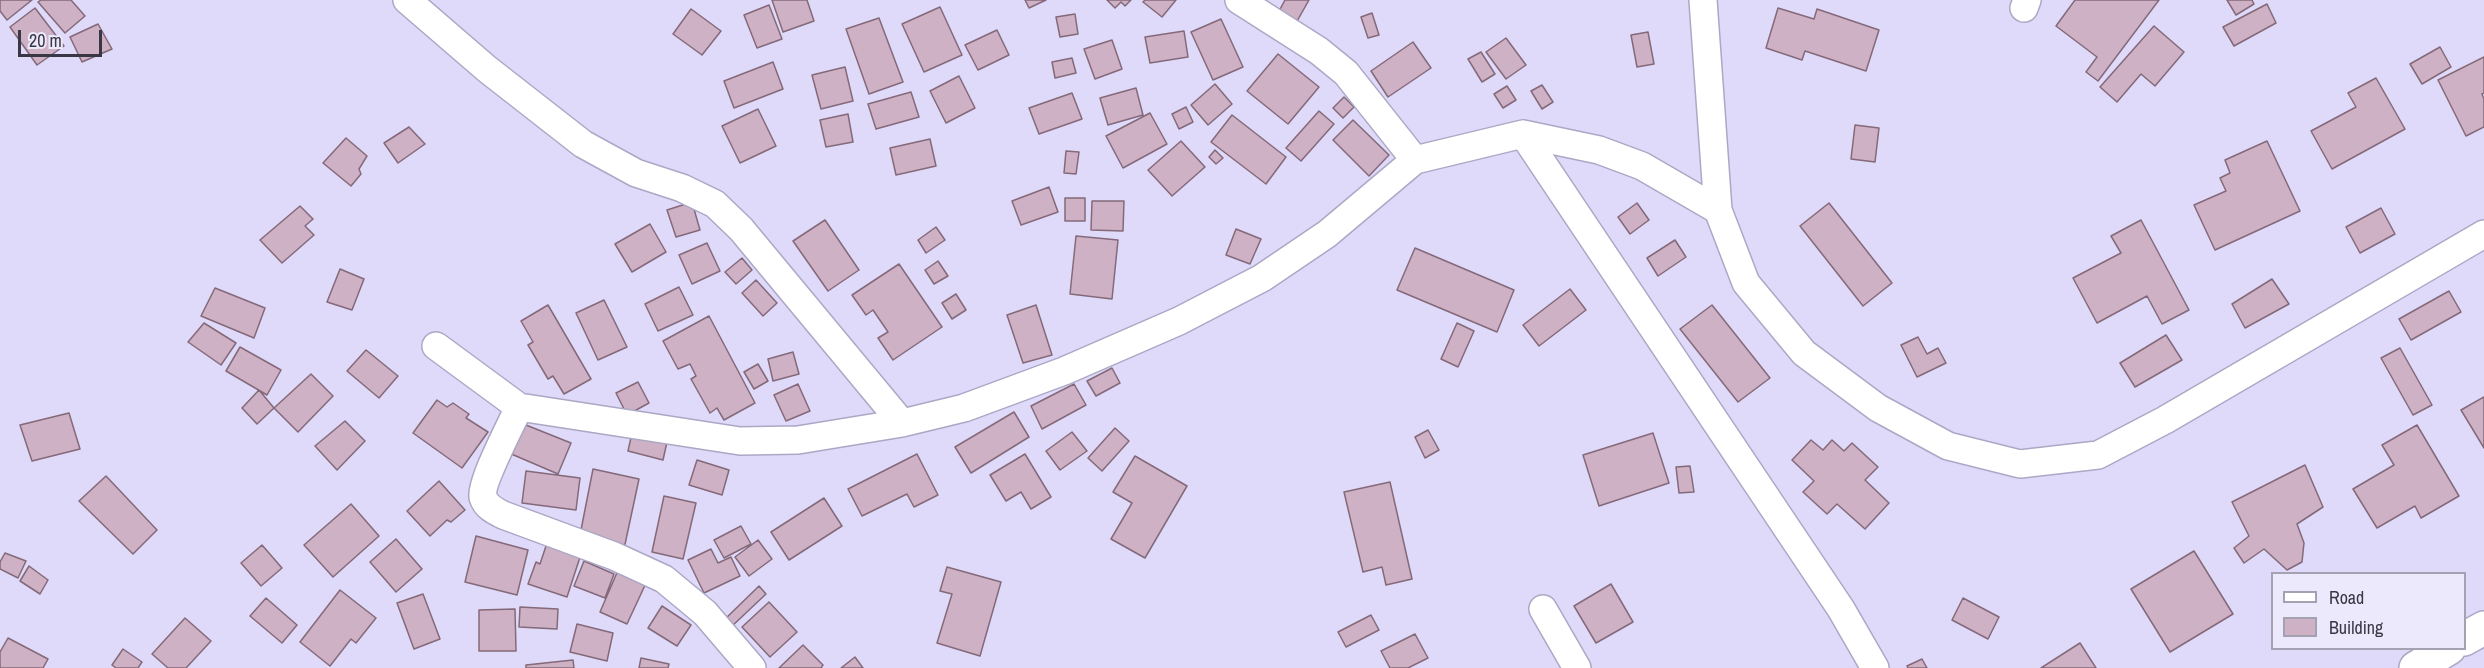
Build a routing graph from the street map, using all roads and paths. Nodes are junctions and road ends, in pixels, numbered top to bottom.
1 (407, 0) edge
2 (1239, 0) edge
3 (1703, 0) edge
4 (1523, 134) junction
5 (1415, 160) junction
6 (1718, 210) junction
7 (2484, 234) edge
8 (436, 346) dead end
9 (519, 407) junction
10 (902, 423) junction
11 (1543, 609) dead end
12 (2484, 628) edge
13 (2466, 638) edge
14 (2446, 650) edge
15 (752, 668) edge
16 (1577, 668) edge
17 (1875, 668) edge
18 (2416, 668) edge

1 - 10 street
2 - 5 street
3 - 6 street
4 - 5 street
4 - 6 street
4 - 17 street
5 - 10 street
6 - 7 street
8 - 9 street
9 - 10 street
9 - 15 street
11 - 16 street
12 - 13 highway
14 - 18 highway

